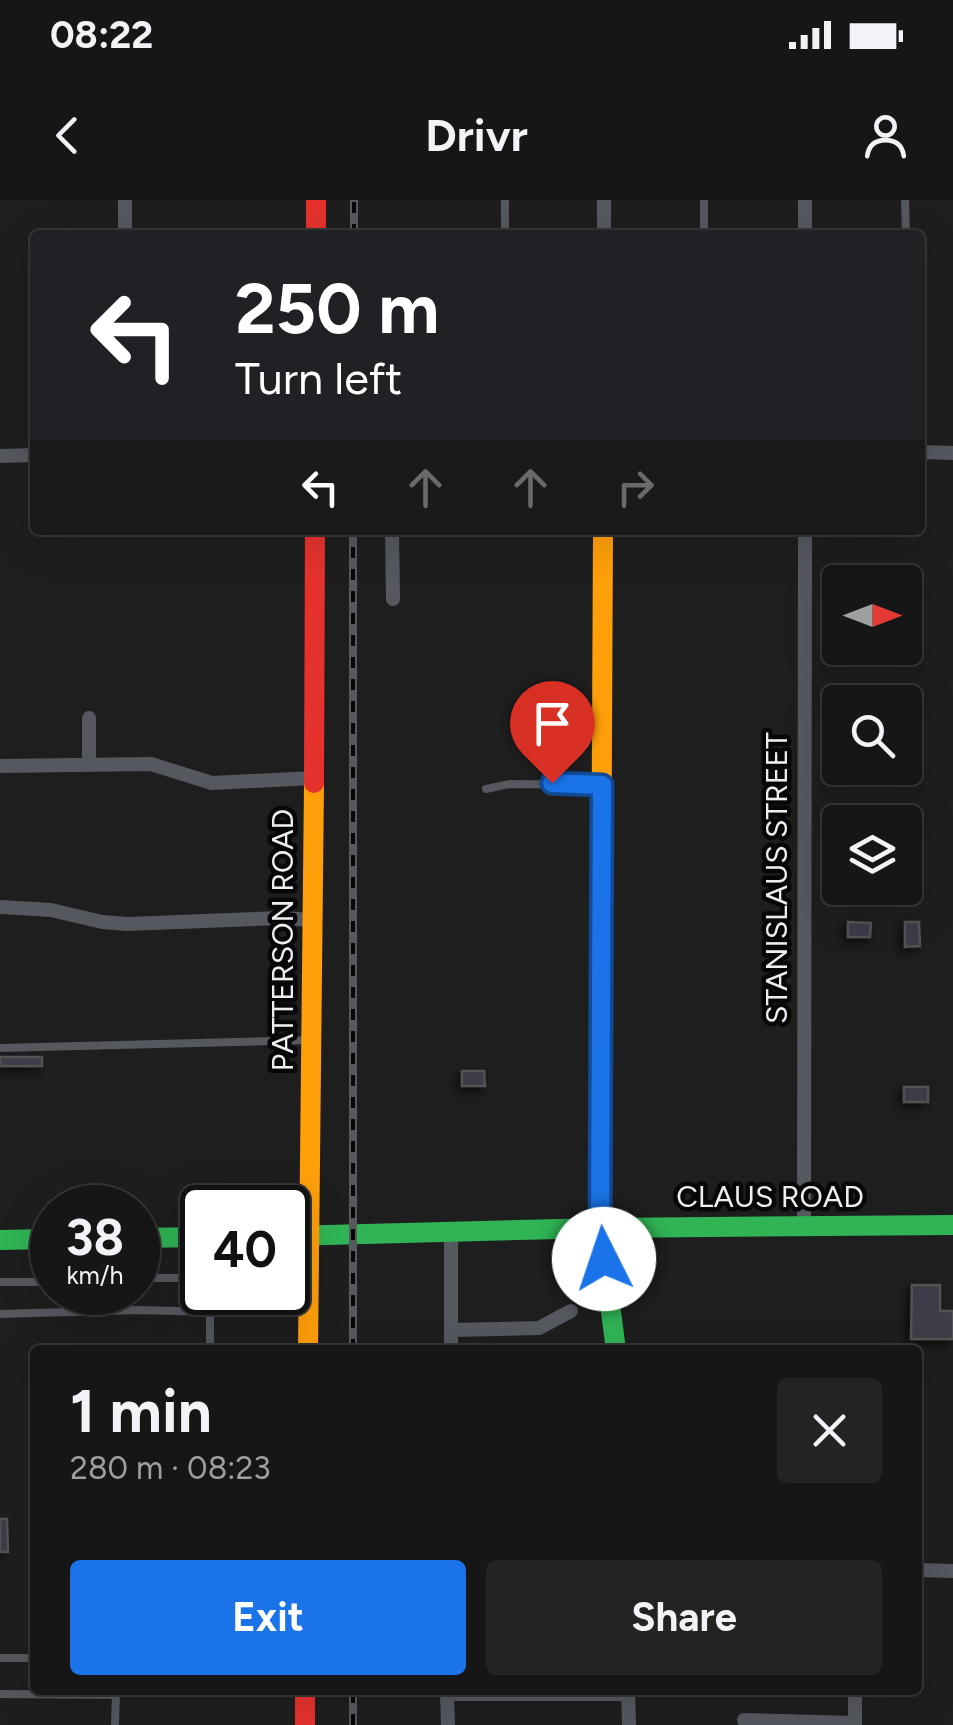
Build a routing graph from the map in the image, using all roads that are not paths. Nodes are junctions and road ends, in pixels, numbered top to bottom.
1 (126, 200) edge
2 (316, 200) edge
3 (506, 200) edge
4 (604, 200) edge
5 (704, 200) edge
6 (804, 200) edge
7 (906, 200) edge
8 (125, 230) edge
9 (316, 230) edge
10 (505, 230) edge
11 (604, 230) edge
12 (704, 230) edge
13 (804, 230) edge
14 (906, 230) edge
15 (925, 452) edge
16 (953, 453) edge
17 (30, 455) edge
18 (0, 456) edge
19 (315, 535) edge
20 (392, 535) edge
21 (603, 535) edge
22 (805, 535) edge
23 (392, 599) dead end
24 (89, 718) dead end
25 (89, 764) junction
26 (0, 766) edge
27 (314, 778) junction
28 (602, 785) junction
29 (486, 788) dead end
30 (0, 907) edge
31 (314, 920) junction
32 (312, 1040) junction
33 (0, 1048) edge
34 (953, 1225) edge
35 (804, 1227) junction
36 (600, 1228) junction
37 (451, 1233) junction
38 (310, 1236) joint
39 (30, 1239) edge
40 (0, 1240) edge
41 (0, 1282) edge
42 (30, 1282) edge
43 (571, 1311) dead end
44 (30, 1313) edge
45 (0, 1314) edge
46 (210, 1315) edge
47 (309, 1315) edge
48 (451, 1330) junction
49 (209, 1345) edge
50 (308, 1345) edge
51 (451, 1345) edge
52 (615, 1345) edge
53 (922, 1570) edge
54 (953, 1571) edge
55 (0, 1658) edge
56 (30, 1658) edge
57 (30, 1693) edge
58 (0, 1694) edge
59 (116, 1695) edge
60 (305, 1695) edge
61 (447, 1695) edge
62 (628, 1695) edge
63 (855, 1695) edge
64 (744, 1720) dead end
65 (855, 1724) edge
66 (116, 1725) edge
67 (305, 1725) edge
68 (448, 1725) edge
69 (629, 1725) edge

1 - 8 street
2 - 9 main road
3 - 10 lane
4 - 11 street
5 - 12 lane
6 - 13 street
7 - 14 lane
15 - 16 street
17 - 18 street
19 - 27 main road, PATTERSON ROAD
20 - 23 street
21 - 28 main road
22 - 35 street, STANISLAUS STREET
24 - 25 street
25 - 26 street
25 - 27 street
27 - 31 main road, PATTERSON ROAD
28 - 29 lane
28 - 36 main road
30 - 31 street
31 - 32 main road, PATTERSON ROAD
32 - 33 lane
32 - 38 main road, PATTERSON ROAD
34 - 35 main road, CLAUS ROAD
35 - 36 main road, CLAUS ROAD
36 - 37 main road, CLAUS ROAD
36 - 52 main road
37 - 38 main road, CLAUS ROAD
37 - 48 street
39 - 40 main road
41 - 42 lane
43 - 48 street
44 - 45 lane
46 - 49 lane
47 - 50 main road, PATTERSON ROAD
48 - 51 street
53 - 54 street
55 - 56 lane
57 - 58 lane
59 - 66 lane
60 - 67 main road
61 - 68 street
62 - 69 street
63 - 65 street
64 - 65 street

